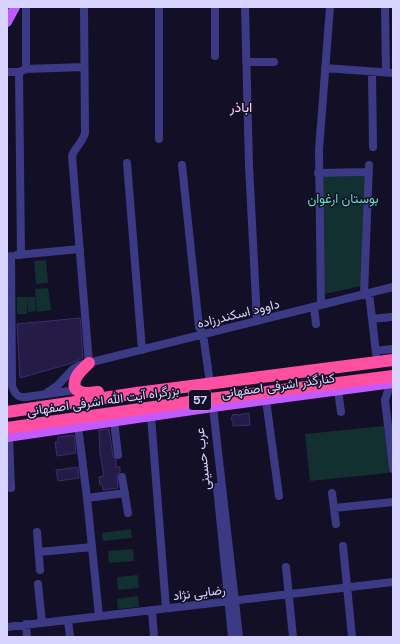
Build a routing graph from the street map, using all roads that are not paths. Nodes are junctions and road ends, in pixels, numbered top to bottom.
1 (15, 7) edge
2 (84, 7) edge
3 (159, 7) edge
4 (215, 7) edge
5 (245, 7) edge
6 (330, 7) edge
7 (385, 7) edge
8 (26, 9) dead end
9 (7, 22) edge
10 (215, 56) dead end
11 (246, 62) junction
12 (274, 62) dead end
13 (84, 67) junction
14 (324, 68) junction
15 (23, 70) junction
16 (7, 72) edge
17 (372, 72) junction
18 (389, 73) edge
19 (159, 139) dead end
20 (373, 147) dead end
21 (127, 163) dead end
22 (182, 165) dead end
23 (318, 173) junction
24 (80, 249) junction
25 (21, 255) junction
26 (9, 256) edge
27 (393, 287) edge
28 (366, 293) junction
29 (317, 306) junction
30 (391, 317) dead end
31 (372, 319) junction
32 (257, 321) junction
33 (316, 324) dead end
34 (203, 334) junction
35 (9, 336) edge
36 (393, 349) edge
37 (142, 350) junction
38 (393, 360) edge
39 (89, 363) junction
40 (393, 365) edge
41 (390, 379) edge
42 (210, 383) junction
43 (76, 390) junction
44 (338, 390) junction
45 (137, 393) junction
46 (45, 394) junction
47 (266, 400) junction
48 (211, 404) junction
49 (7, 412) edge
50 (341, 412) dead end
51 (151, 416) junction
52 (7, 417) edge
53 (114, 421) junction
54 (7, 423) edge
55 (78, 426) junction
56 (8, 434) edge
57 (391, 439) edge
58 (118, 455) dead end
59 (393, 469) edge
60 (122, 477) dead end
61 (10, 488) dead end
62 (125, 493) junction
63 (332, 494) dead end
64 (278, 496) dead end
65 (87, 498) junction
66 (393, 502) edge
67 (334, 508) junction
68 (128, 513) dead end
69 (336, 524) dead end
70 (37, 532) dead end
71 (344, 546) dead end
72 (92, 547) junction
73 (38, 552) junction
74 (286, 567) dead end
75 (40, 570) dead end
76 (393, 582) edge
77 (38, 584) dead end
78 (347, 587) junction
79 (289, 594) junction
80 (232, 601) junction
81 (166, 608) junction
82 (152, 610) junction
83 (99, 616) junction
84 (68, 620) junction
85 (42, 622) junction
86 (26, 624) junction
87 (7, 627) edge
88 (27, 637) edge
89 (70, 637) edge
90 (154, 637) edge
91 (232, 637) edge
92 (239, 637) edge
93 (293, 637) edge
94 (352, 637) edge

1 - 9 main road
2 - 13 street
3 - 19 street
4 - 10 street
5 - 11 street
6 - 14 street
7 - 18 street
8 - 15 street
11 - 12 street
11 - 32 street
13 - 15 street
13 - 24 street
14 - 17 street
14 - 23 street
15 - 16 street
15 - 25 street
17 - 18 street
17 - 20 street
21 - 37 street
22 - 34 street
23 - 28 street
23 - 29 street
24 - 25 street
24 - 39 street
25 - 26 street
26 - 35 street
27 - 28 street, داوود اسکندرزاده
28 - 29 street, داوود اسکندرزاده
28 - 31 street
29 - 32 street, داوود اسکندرزاده
29 - 33 street
30 - 31 street
31 - 36 street
32 - 34 street, داوود اسکندرزاده
34 - 37 street, داوود اسکندرزاده
34 - 42 street
35 - 46 street
37 - 39 street, داوود اسکندرزاده
38 - 42 highway, بزرگراه آیت الله اشرفی اصفهانی / 57
39 - 43 highway
39 - 46 street, داوود اسکندرزاده
40 - 52 street
41 - 44 main road, کنارگذر اشرفی اصفهانی
41 - 48 highway, بزرگراه آیت الله اشرفی اصفهانی / 57
41 - 54 street
41 - 57 street
42 - 45 highway, بزرگراه آیت الله اشرفی اصفهانی / 57
43 - 45 highway
43 - 46 street
44 - 47 main road, کنارگذر اشرفی اصفهانی
44 - 50 street
45 - 49 highway, بزرگراه آیت الله اشرفی اصفهانی / 57
47 - 48 main road, کنارگذر اشرفی اصفهانی
47 - 64 street
48 - 51 main road, کنارگذر اشرفی اصفهانی
48 - 56 highway, بزرگراه آیت الله اشرفی اصفهانی / 57
48 - 80 street, عرب حسینی
51 - 53 main road, کنارگذر اشرفی اصفهانی
51 - 81 street
53 - 55 main road, کنارگذر اشرفی اصفهانی
53 - 58 street
55 - 56 main road, کنارگذر اشرفی اصفهانی
55 - 65 street
56 - 61 street
57 - 59 street
60 - 62 street
62 - 65 street
62 - 68 street
63 - 67 street
65 - 72 street
66 - 67 street
67 - 69 street
70 - 73 street
71 - 78 street
72 - 73 street
72 - 83 street
73 - 75 street
74 - 79 street
76 - 78 street, رضایی نژاد
77 - 85 street
78 - 79 street, رضایی نژاد
78 - 94 street
79 - 80 street, رضایی نژاد
79 - 93 street
80 - 81 street, رضایی نژاد
80 - 91 street, عرب حسینی
80 - 92 street, عرب حسینی
81 - 82 street, رضایی نژاد
82 - 83 street, رضایی نژاد
82 - 90 street
83 - 84 street, رضایی نژاد
84 - 85 street, رضایی نژاد
84 - 89 street
85 - 86 street, رضایی نژاد
86 - 87 street, رضایی نژاد
86 - 88 street

